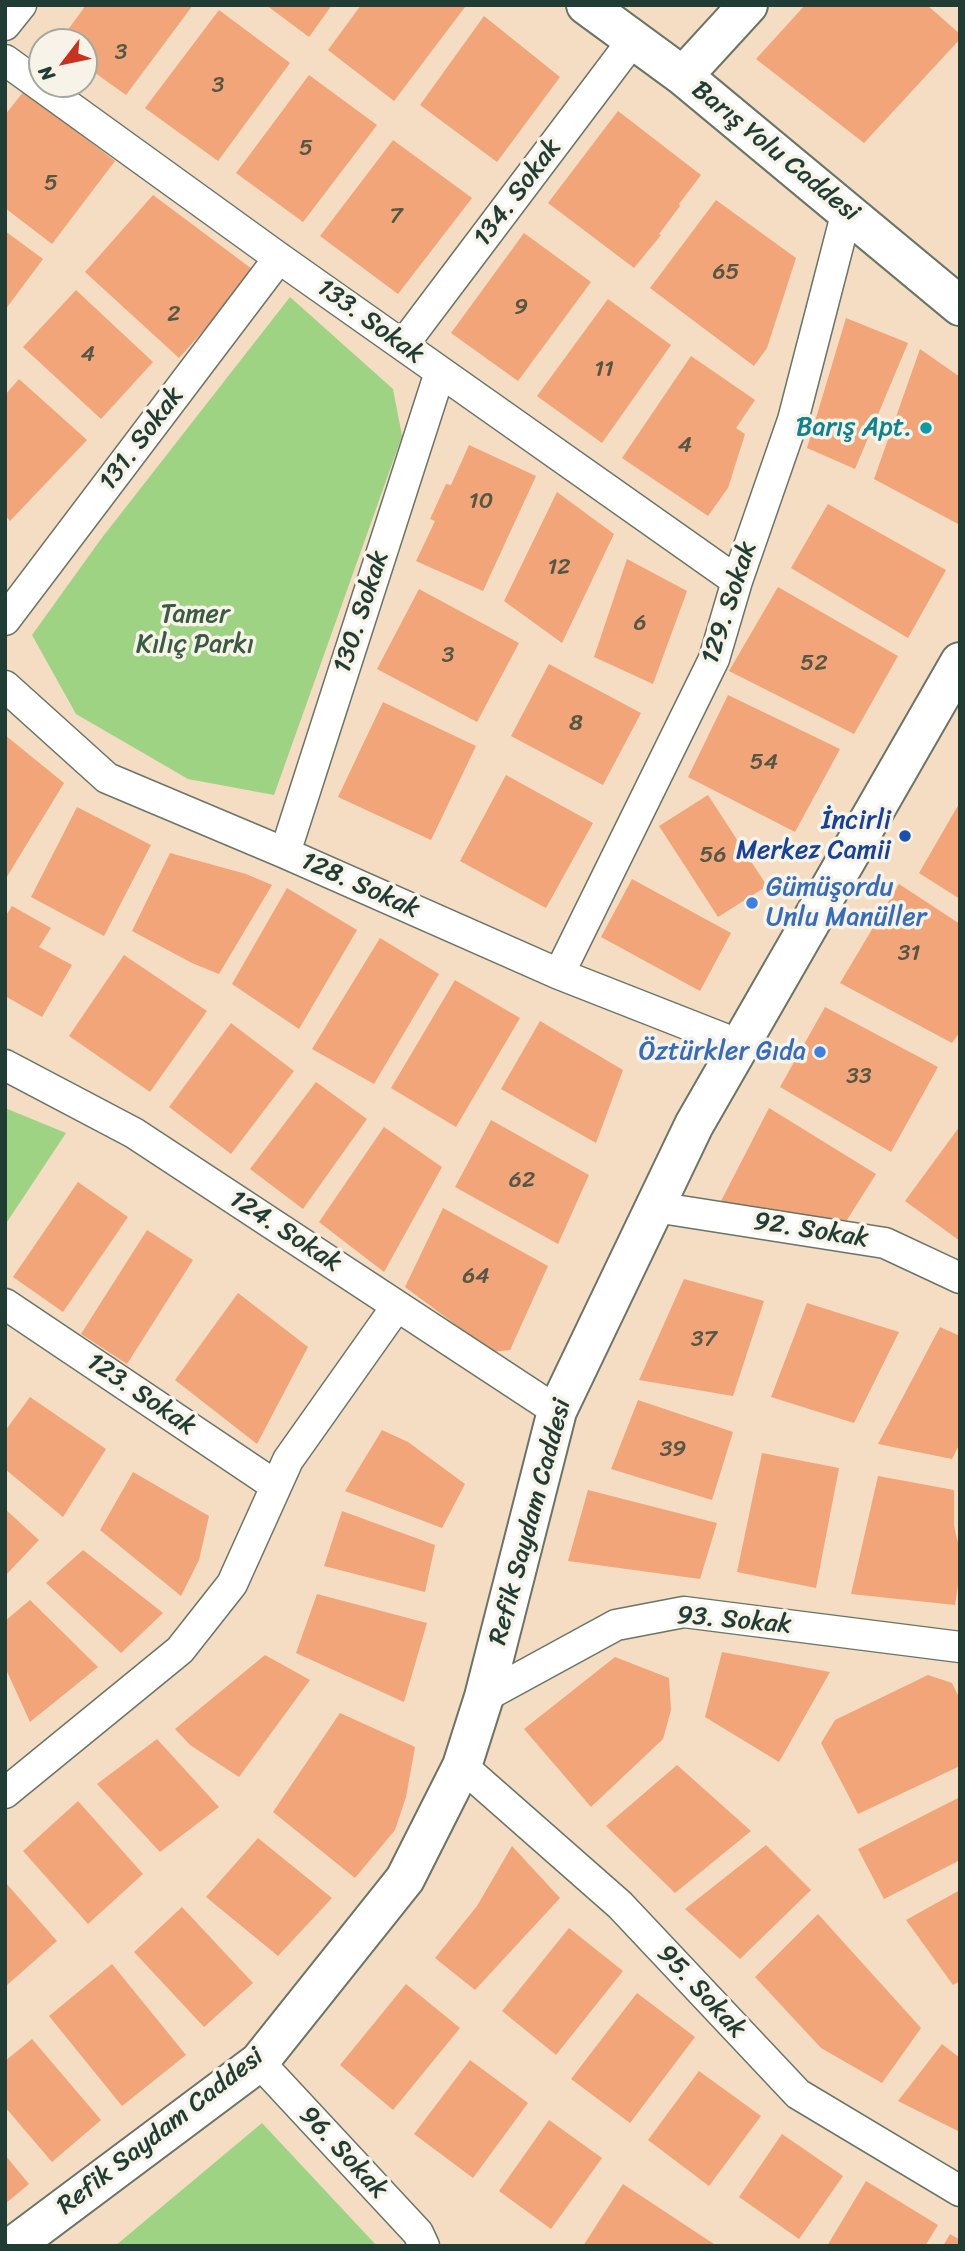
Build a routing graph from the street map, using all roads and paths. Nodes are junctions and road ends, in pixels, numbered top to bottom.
1 (21, 5) edge
2 (586, 5) edge
3 (748, 5) edge
4 (5, 25) edge
5 (633, 40) junction
6 (5, 60) edge
7 (683, 76) junction
8 (847, 211) junction
9 (279, 258) junction
10 (960, 306) edge
11 (403, 345) junction
12 (440, 372) junction
13 (737, 581) junction
14 (5, 620) edge
15 (960, 662) edge
16 (5, 687) edge
17 (285, 853) junction
18 (559, 974) junction
19 (740, 1045) junction
20 (5, 1065) edge
21 (655, 1207) junction
22 (960, 1278) edge
23 (5, 1304) edge
24 (397, 1306) junction
25 (557, 1411) junction
26 (276, 1486) junction
27 (960, 1647) edge
28 (484, 1697) junction
29 (462, 1766) junction
30 (8, 1781) edge
31 (259, 2063) junction
32 (960, 2191) edge
33 (13, 2246) edge
34 (424, 2246) edge

1 - 4 street
2 - 5 street, Barış Yolu Caddesi
3 - 7 street
5 - 7 street, Barış Yolu Caddesi
5 - 11 street, 134. Sokak
6 - 9 street, 133. Sokak
7 - 8 street, Barış Yolu Caddesi
8 - 10 street, Barış Yolu Caddesi
8 - 13 street, 129. Sokak
9 - 11 street, 133. Sokak
9 - 14 street, 131. Sokak
11 - 12 street, 133. Sokak
12 - 13 street, 133. Sokak
12 - 17 street, 130. Sokak
13 - 18 street, 129. Sokak
15 - 19 street, Refik Saydam Caddesi
16 - 17 street, 128. Sokak
17 - 18 street, 128. Sokak
18 - 19 street, 128. Sokak
19 - 21 street, Refik Saydam Caddesi
20 - 24 street, 124. Sokak
21 - 22 street, 92. Sokak
21 - 25 street, Refik Saydam Caddesi
23 - 26 street, 123. Sokak
24 - 25 street, 124. Sokak
24 - 26 street
25 - 28 street, Refik Saydam Caddesi
26 - 30 street
27 - 28 street, 93. Sokak
28 - 29 street, Refik Saydam Caddesi
29 - 31 street, Refik Saydam Caddesi
29 - 32 street, 95. Sokak
31 - 33 street, Refik Saydam Caddesi
31 - 34 street, 96. Sokak

